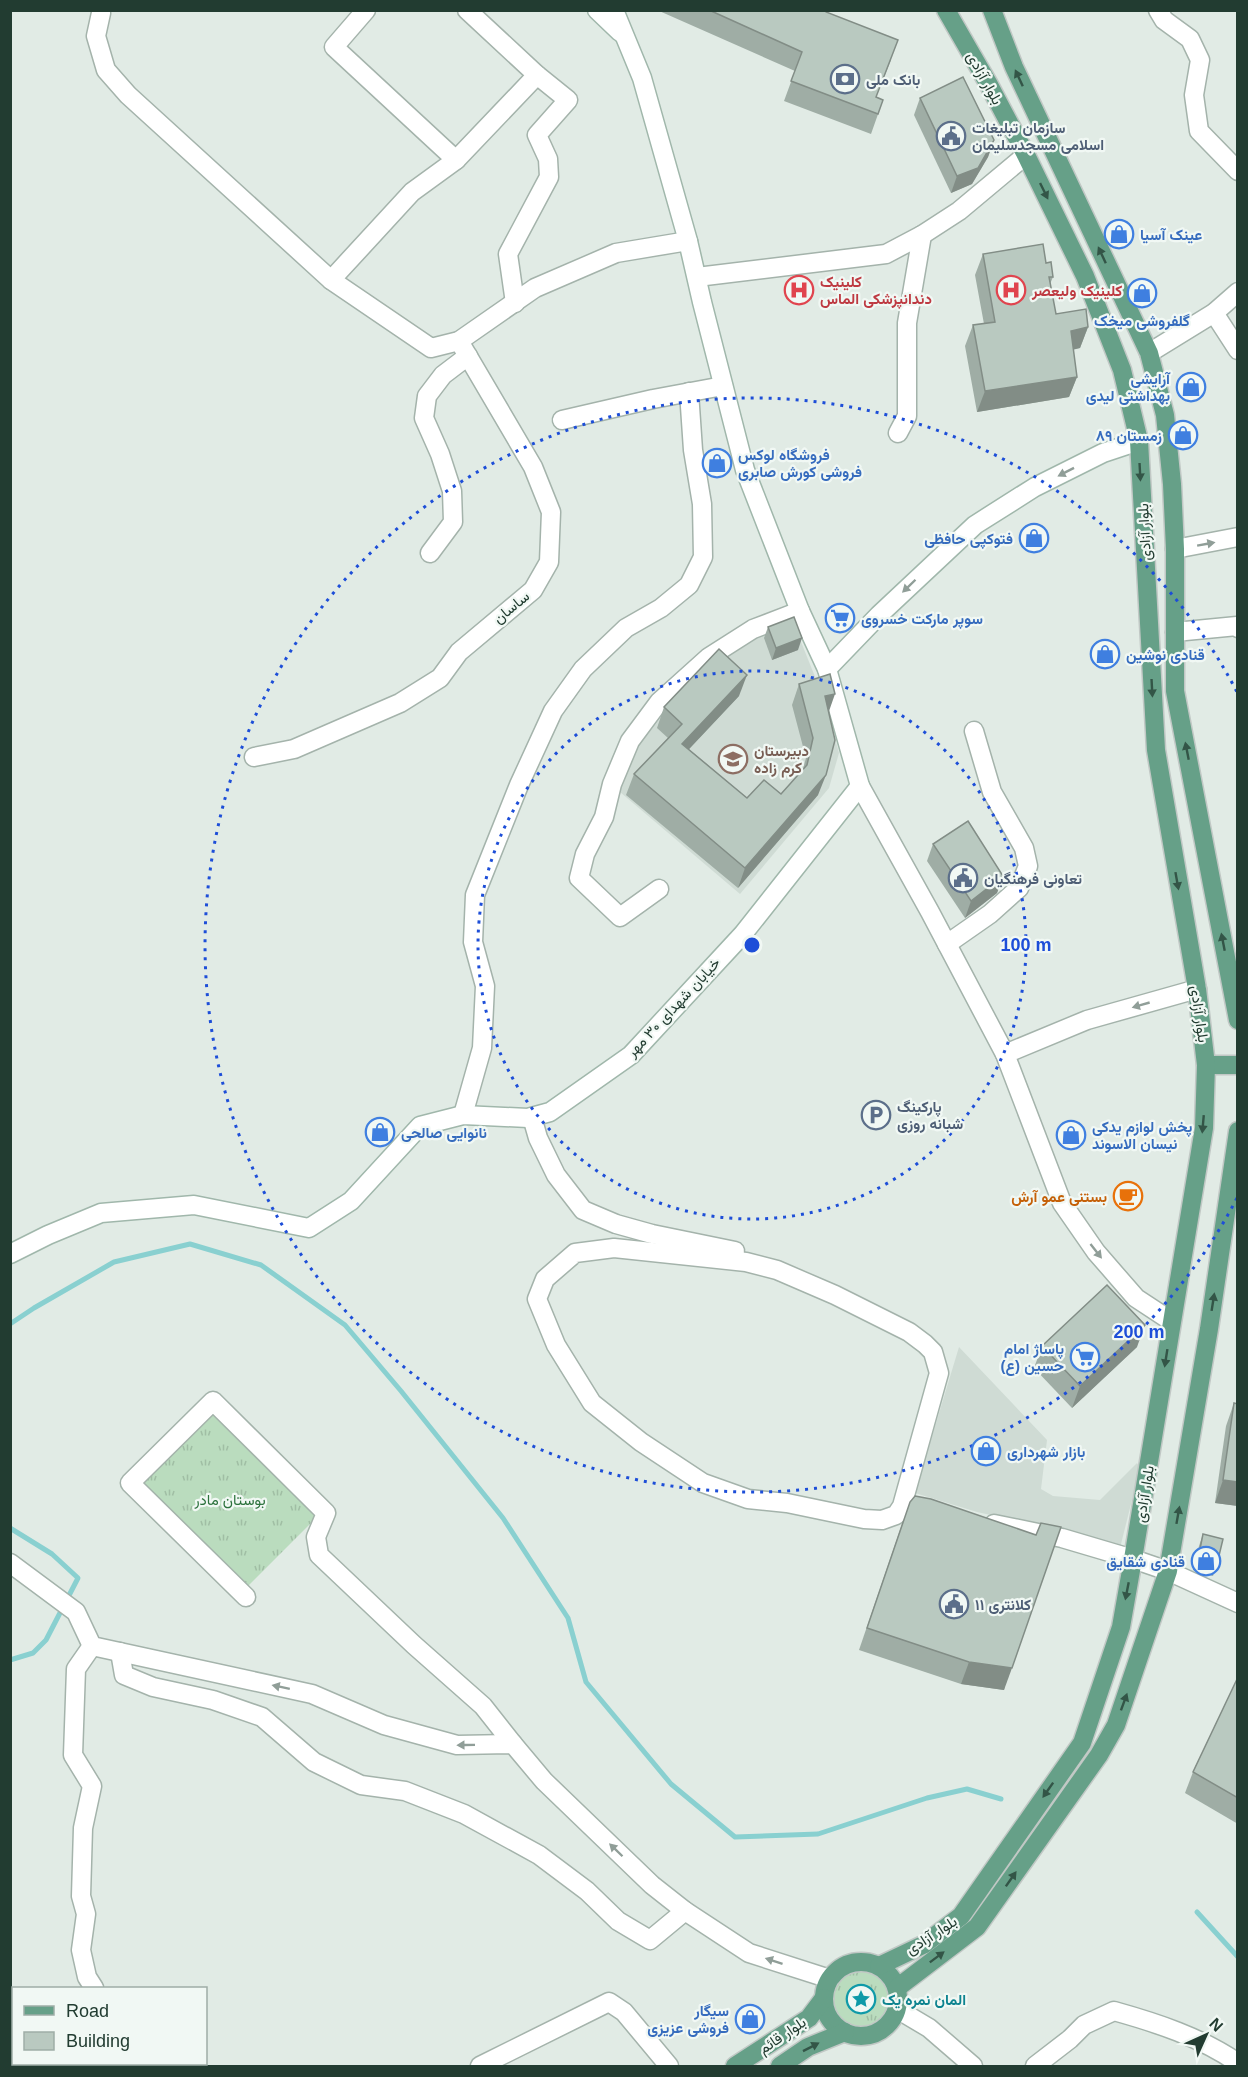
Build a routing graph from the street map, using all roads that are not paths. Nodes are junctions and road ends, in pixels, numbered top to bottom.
1 (366, 10) edge
2 (467, 10) edge
3 (597, 10) edge
4 (614, 10) edge
5 (946, 10) edge
6 (992, 10) edge
7 (1158, 10) edge
8 (103, 11) edge
9 (623, 35) junction
10 (537, 75) junction
11 (1026, 155) junction
12 (456, 160) junction
13 (1238, 171) edge
14 (922, 235) junction
15 (688, 240) junction
16 (697, 277) junction
17 (331, 280) junction
18 (1238, 292) edge
19 (515, 303) junction
20 (1214, 313) junction
21 (464, 349) junction
22 (1238, 350) edge
23 (1149, 353) junction
24 (723, 386) junction
25 (689, 392) junction
26 (562, 420) dead end
27 (898, 433) dead end
28 (1139, 441) junction
29 (1238, 537) edge
30 (1175, 549) junction
31 (430, 553) dead end
32 (800, 611) junction
33 (1238, 628) edge
34 (1175, 632) junction
35 (827, 669) junction
36 (974, 731) dead end
37 (254, 757) dead end
38 (860, 786) junction
39 (659, 889) dead end
40 (947, 944) junction
41 (1197, 989) junction
42 (1238, 1020) edge
43 (1005, 1054) junction
44 (1206, 1065) junction
45 (1238, 1065) edge
46 (463, 1115) junction
47 (532, 1118) junction
48 (1238, 1131) edge
49 (10, 1254) edge
50 (767, 1258) dead end
51 (793, 1268) dead end
52 (1171, 1321) junction
53 (928, 1343) junction
54 (902, 1506) junction
55 (924, 1510) edge
56 (982, 1522) edge
57 (1133, 1559) junction
58 (10, 1563) edge
59 (1168, 1571) junction
60 (246, 1597) dead end
61 (1238, 1603) edge
62 (92, 1646) junction
63 (120, 1652) junction
64 (513, 1744) junction
65 (685, 1911) junction
66 (879, 1966) junction
67 (830, 1979) junction
68 (93, 1987) edge
69 (897, 1988) junction
70 (824, 1998) junction
71 (897, 2009) junction
72 (845, 2032) junction
73 (1238, 2063) edge
74 (480, 2067) edge
75 (669, 2067) edge
76 (735, 2067) edge
77 (780, 2067) edge
78 (973, 2067) edge
79 (1035, 2067) edge

1 - 12 street
2 - 10 street
3 - 9 street
4 - 9 street
5 - 11 main road, بلوار آزادی
23 -> 6 main road, بلوار آزادی
7 - 13 street
8 - 17 street
9 - 15 street
10 - 12 street
10 - 19 street
11 - 14 street
11 -> 28 main road, بلوار آزادی
12 - 17 street
14 - 16 street
14 - 27 street
15 - 16 street
15 - 19 street
16 - 24 street
17 - 21 street
18 - 20 street
19 - 21 street
20 - 22 street
20 - 23 street
21 - 31 street
21 - 37 street, ساسان
23 - 30 main road, بلوار آزادی
24 - 25 street
24 - 32 street
25 - 26 street
25 - 46 street
28 -> 35 street
28 -> 41 main road, بلوار آزادی
30 -> 29 street
30 - 34 main road, بلوار آزادی
32 - 35 street
32 - 39 street
33 - 34 street
42 -> 34 main road, بلوار آزادی
35 - 38 street
36 - 40 street
38 - 40 street
38 - 47 street, خیابان شهدای ۳۰ مهر
40 - 43 street
41 -> 43 street
41 - 44 main road, بلوار آزادی
43 -> 52 street
44 - 45 main road
44 -> 52 main road, بلوار آزادی
46 - 47 street, خیابان شهدای ۳۰ مهر
46 - 49 street, خیابان شهدای ۳۰ مهر
47 - 50 street
59 -> 48 main road, بلوار آزادی
51 - 53 street
52 -> 57 main road, بلوار آزادی
53 - 54 street
53 - 54 street
54 - 55 street
56 - 57 street
57 - 59 street
57 -> 66 main road, بلوار آزادی
58 - 62 street
59 - 61 street
69 -> 59 main road, بلوار آزادی
60 - 64 street
62 - 63 street
62 - 68 street
64 -> 63 street
63 - 65 street
65 -> 64 street
67 -> 65 street
66 - 67 main road
66 - 69 main road
67 - 70 main road
69 - 71 main road
70 - 72 main road
70 - 76 main road, بلوار قائم
71 - 72 main road
71 - 78 street
77 -> 72 main road, بلوار قائم
73 - 79 street
74 - 75 street

